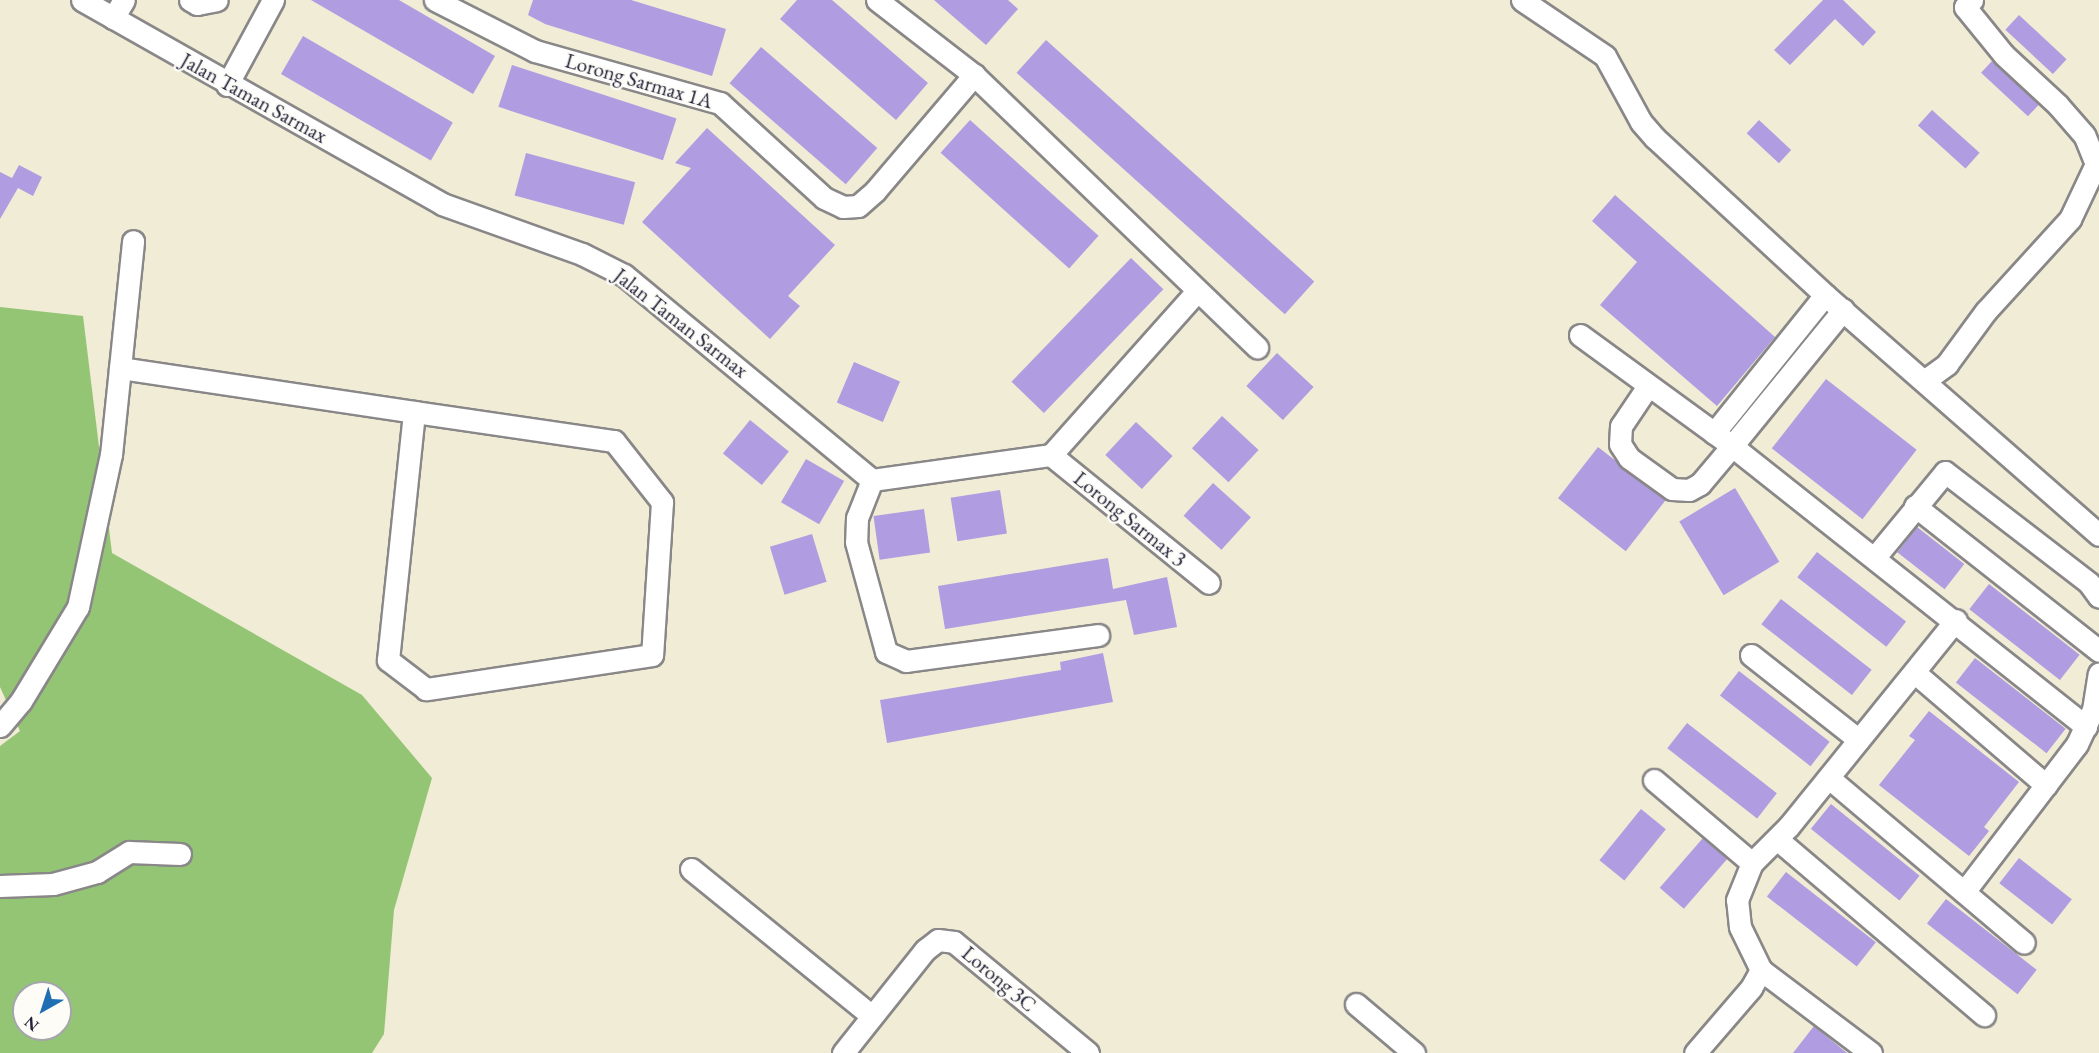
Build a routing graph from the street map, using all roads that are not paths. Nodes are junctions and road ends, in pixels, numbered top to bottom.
1 (82, 0) edge
2 (124, 0) edge
3 (190, 0) edge
4 (217, 0) edge
5 (273, 0) edge
6 (435, 0) edge
7 (877, 0) edge
8 (1522, 0) edge
9 (1972, 0) edge
10 (113, 18) junction
11 (974, 75) junction
12 (227, 85) junction
13 (133, 241) dead end
14 (1197, 291) junction
15 (1825, 295) junction
16 (1843, 310) junction
17 (1580, 335) dead end
18 (1257, 347) dead end
19 (120, 368) junction
20 (1924, 381) junction
21 (1648, 386) junction
22 (414, 412) junction
23 (1714, 433) junction
24 (1732, 446) junction
25 (1051, 455) junction
26 (872, 480) junction
27 (1915, 507) junction
28 (2099, 536) edge
29 (1875, 557) junction
30 (1209, 583) dead end
31 (2099, 597) edge
32 (1956, 620) junction
33 (1098, 635) dead end
34 (2099, 651) edge
35 (1751, 655) dead end
36 (1914, 672) junction
37 (2099, 673) edge
38 (0, 726) edge
39 (2086, 726) junction
40 (1859, 740) junction
41 (1828, 777) junction
42 (1654, 780) dead end
43 (2046, 785) junction
44 (1777, 838) junction
45 (180, 854) dead end
46 (1752, 863) junction
47 (691, 869) dead end
48 (0, 886) edge
49 (1964, 892) junction
50 (2024, 943) dead end
51 (1761, 970) junction
52 (1356, 1004) dead end
53 (1984, 1015) dead end
54 (872, 1016) junction
55 (843, 1053) edge
56 (1088, 1053) edge
57 (1414, 1053) edge
58 (1695, 1053) edge
59 (1871, 1053) edge

1 - 10 street, Jalan Taman Sarmax
2 - 10 street
3 - 4 street
5 - 12 street
6 - 11 street, Lorong Sarmax 1A
7 - 11 street
8 - 15 street
9 - 20 street
10 - 12 street, Jalan Taman Sarmax
11 - 14 street
12 - 26 street, Jalan Taman Sarmax
13 - 19 street
14 - 18 street
14 - 25 street
15 - 16 street
15 - 23 street
16 - 20 street
16 - 24 street
17 - 21 street
19 - 22 street
19 - 38 street
20 - 28 street
21 - 23 street
21 - 24 street
22 - 22 street
23 - 24 street
24 - 29 street
25 - 26 street
25 - 30 street, Lorong Sarmax 3
26 - 33 street
27 - 29 street
27 - 31 street
27 - 34 street
29 - 32 street
32 - 36 street
32 - 39 street
35 - 40 street
36 - 40 street
36 - 43 street
37 - 39 street
39 - 43 street
40 - 41 street
41 - 44 street
41 - 49 street
42 - 46 street
43 - 49 street
44 - 46 street
44 - 53 street
45 - 48 street
46 - 51 street
47 - 54 street
49 - 50 street
51 - 58 street
51 - 59 street
52 - 57 street
54 - 55 street, Lorong 3C
54 - 56 street, Lorong 3C

